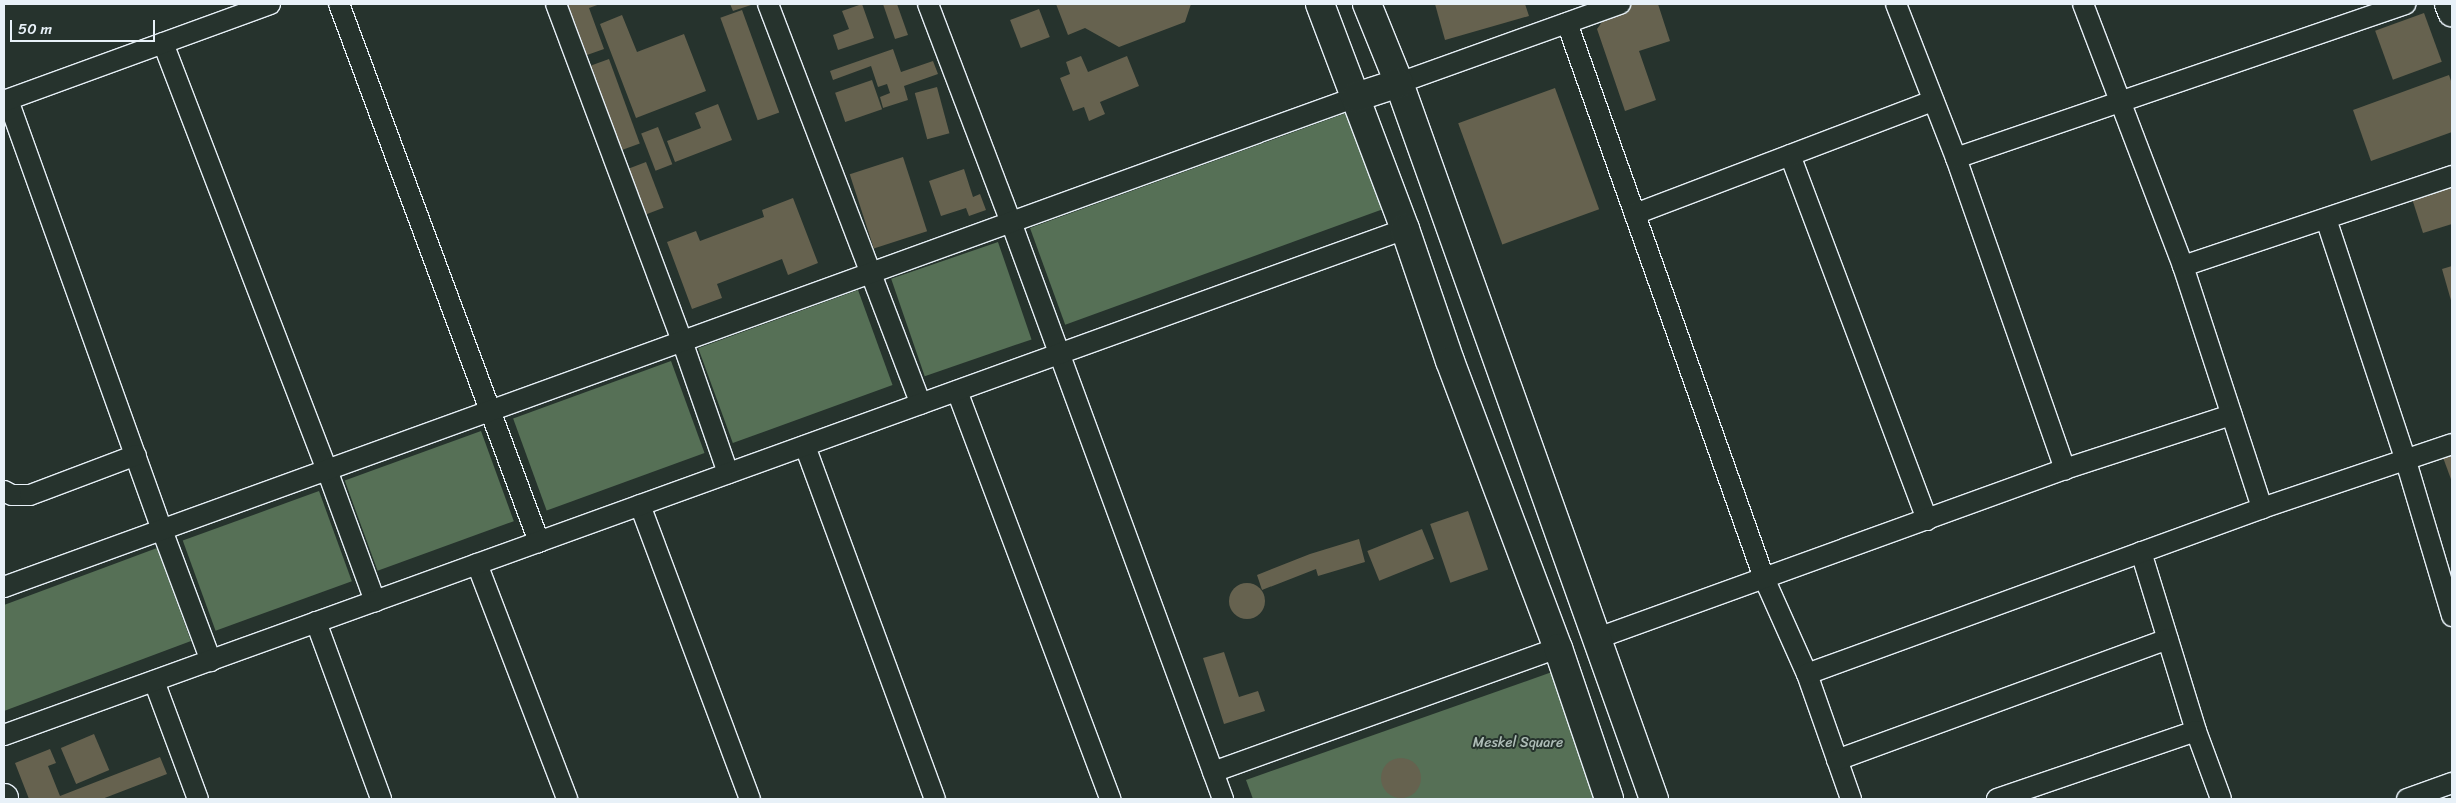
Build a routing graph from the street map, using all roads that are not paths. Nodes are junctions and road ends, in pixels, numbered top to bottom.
1 (270, 4) edge
2 (339, 4) edge
3 (556, 4) edge
4 (768, 4) edge
5 (928, 4) edge
6 (1320, 4) edge
7 (1368, 4) edge
8 (1620, 4) edge
9 (1896, 4) edge
10 (2083, 4) edge
11 (2405, 4) edge
12 (2449, 4) edge
13 (2359, 11) edge
14 (2452, 12) edge
15 (1567, 23) junction
16 (163, 43) junction
17 (1398, 83) junction
18 (1356, 97) junction
19 (6, 101) edge
20 (1932, 101) junction
21 (2121, 103) junction
22 (1790, 155) junction
23 (1956, 158) junction
24 (2452, 176) edge
25 (1636, 214) junction
26 (1444, 215) junction
27 (2326, 219) junction
28 (1011, 222) junction
29 (1405, 229) junction
30 (2183, 266) junction
31 (871, 273) junction
32 (682, 341) junction
33 (1491, 346) junction
34 (1060, 354) junction
35 (1450, 361) junction
36 (957, 391) junction
37 (921, 404) junction
38 (491, 410) junction
39 (2231, 415) junction
40 (2452, 444) edge
41 (805, 446) junction
42 (136, 455) junction
43 (2405, 458) junction
44 (2065, 469) junction
45 (327, 470) junction
46 (728, 473) junction
47 (4, 491) edge
48 (640, 506) junction
49 (2262, 508) junction
50 (1928, 520) junction
51 (162, 530) junction
52 (539, 542) junction
53 (2141, 552) junction
54 (477, 564) junction
55 (1764, 578) junction
56 (4, 587) edge
57 (375, 601) junction
58 (2452, 616) edge
59 (316, 622) junction
60 (1598, 638) junction
61 (2168, 639) junction
62 (1558, 648) junction
63 (211, 660) junction
64 (1807, 674) junction
65 (154, 681) junction
66 (2196, 731) junction
67 (4, 735) edge
68 (1837, 760) junction
69 (1213, 772) junction
70 (2452, 783) edge
71 (2045, 791) edge
72 (198, 799) edge
73 (381, 799) edge
74 (568, 799) edge
75 (750, 799) edge
76 (935, 799) edge
77 (1110, 799) edge
78 (1223, 799) edge
79 (1608, 799) edge
80 (1654, 799) edge
81 (1851, 799) edge
82 (1997, 799) edge
83 (2221, 799) edge
84 (2407, 799) edge

1 - 16 street
2 - 38 street
3 - 32 street
4 - 31 street
5 - 28 street
6 - 18 main road
7 - 17 main road
8 - 15 street
9 - 20 street
10 - 21 street
11 - 13 street
12 - 14 main road
13 - 21 street
15 - 17 street
15 - 25 street
16 - 19 street
16 - 45 street
17 - 18 main road
17 - 26 main road
18 - 28 street
18 - 29 main road
19 - 42 street
20 - 22 street
20 - 23 street
21 - 23 street
21 - 30 street
22 - 25 street
22 - 50 street
23 - 44 street
24 - 27 street
25 - 55 street
26 - 29 main road
26 - 33 main road
27 - 30 street
27 - 43 street
28 - 31 street
28 - 34 street
29 - 34 street
29 - 35 main road
30 - 39 street
31 - 32 street
31 - 37 street
32 - 38 street
32 - 46 street
33 - 35 main road
33 - 60 main road
34 - 36 street
34 - 69 street
35 - 62 main road
36 - 37 street
36 - 77 street
37 - 41 street
38 - 45 street
38 - 52 street
39 - 44 street
39 - 49 street
40 - 43 street
41 - 46 street
41 - 76 street
42 - 47 street
42 - 51 street
43 - 49 street
43 - 58 street
44 - 50 street
45 - 51 street
45 - 57 street
46 - 48 street
48 - 52 street
48 - 75 street
49 - 53 street
50 - 55 street
51 - 56 street
51 - 63 street
52 - 54 street
53 - 61 street
53 - 64 street
54 - 57 street
54 - 74 street
55 - 60 street
55 - 64 street
57 - 59 street
59 - 63 street
59 - 73 street
60 - 62 main road
60 - 80 main road
61 - 66 street
61 - 68 street
62 - 69 street
62 - 79 main road
63 - 65 street
64 - 68 street
65 - 67 street
65 - 72 street
66 - 71 street
66 - 83 street
68 - 81 street
69 - 78 street
70 - 84 street
71 - 82 street

